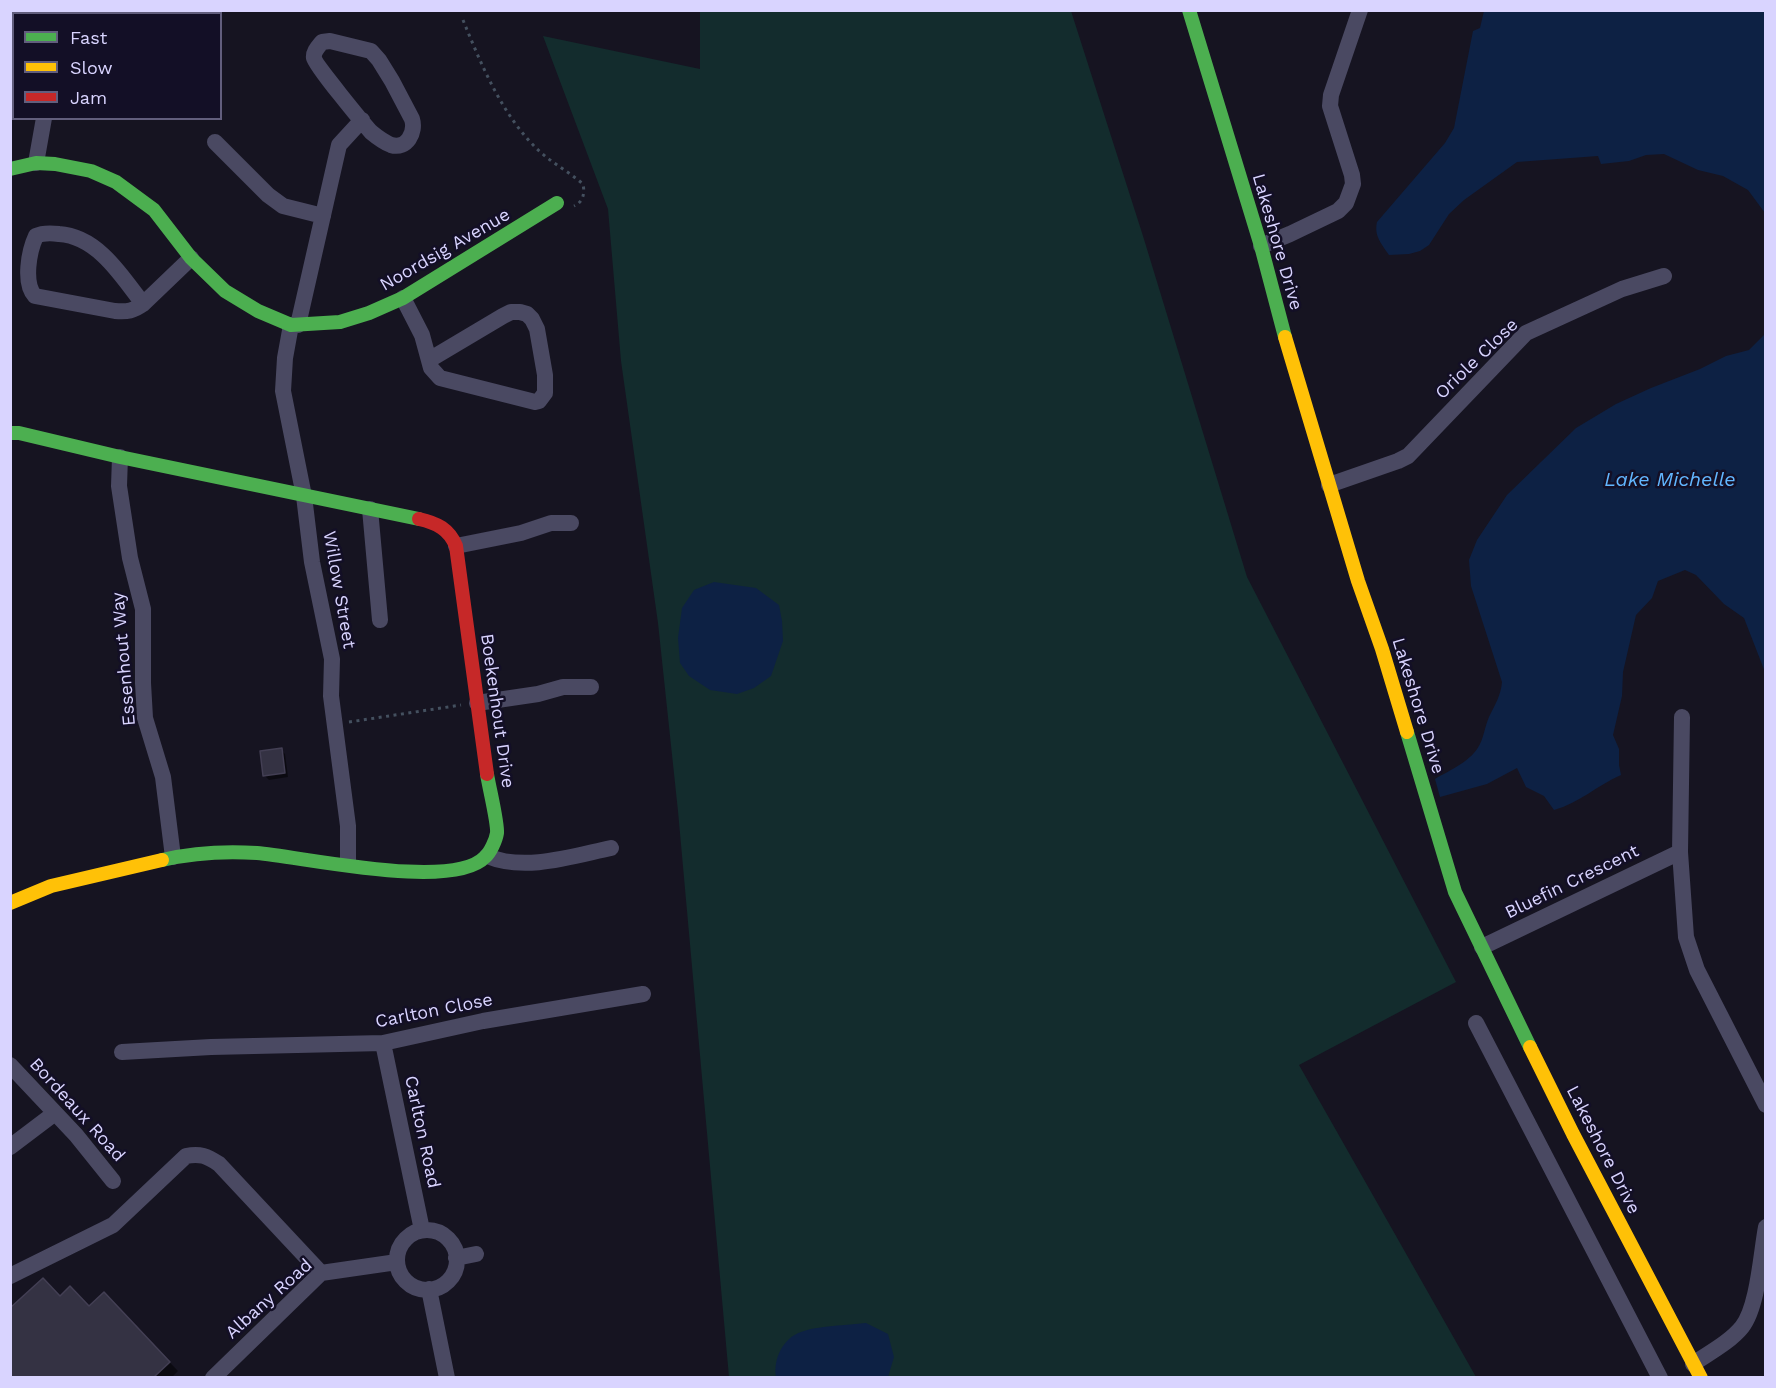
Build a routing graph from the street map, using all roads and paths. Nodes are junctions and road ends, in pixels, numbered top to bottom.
1 (1189, 10) edge
2 (1360, 10) edge
3 (463, 20) dead end
4 (44, 120) edge
5 (362, 120) junction
6 (215, 142) dead end
7 (36, 163) junction
8 (10, 169) edge
9 (557, 203) joint
10 (323, 216) junction
11 (1261, 246) junction
12 (191, 258) junction
13 (1664, 276) dead end
14 (403, 298) junction
15 (144, 304) junction
16 (295, 325) junction
17 (429, 360) junction
18 (10, 433) edge
19 (120, 457) junction
20 (1329, 485) junction
21 (304, 496) junction
22 (370, 509) junction
23 (571, 523) dead end
24 (456, 546) junction
25 (380, 620) dead end
26 (591, 687) dead end
27 (477, 703) junction
28 (1682, 717) dead end
29 (334, 724) junction
30 (611, 848) dead end
31 (1680, 852) junction
32 (487, 856) junction
33 (174, 857) junction
34 (348, 863) junction
35 (10, 903) edge
36 (1482, 947) junction
37 (643, 994) dead end
38 (1476, 1023) dead end
39 (383, 1043) junction
40 (122, 1052) dead end
41 (10, 1065) edge
42 (1766, 1105) edge
43 (55, 1113) junction
44 (10, 1147) edge
45 (113, 1181) dead end
46 (1766, 1227) edge
47 (422, 1230) junction
48 (476, 1254) dead end
49 (456, 1258) junction
50 (397, 1262) junction
51 (321, 1273) junction
52 (10, 1276) edge
53 (429, 1289) junction
54 (1697, 1370) edge
55 (213, 1377) edge
56 (447, 1377) edge
57 (1660, 1377) edge

1 - 11 street, Lakeshore Drive
2 - 11 street
3 - 9 path
4 - 7 street
5 - 5 street
5 - 10 street, Willow Street
6 - 10 street
7 - 8 street, Noordsig Avenue
7 - 12 street, Noordsig Avenue
9 - 14 street, Noordsig Avenue
10 - 16 street, Willow Street
11 - 20 street, Lakeshore Drive
12 - 15 street
12 - 16 street, Noordsig Avenue
13 - 20 street, Oriole Close
14 - 16 street, Noordsig Avenue
14 - 17 street
15 - 15 street
16 - 21 street, Willow Street
17 - 17 street
18 - 19 street
19 - 21 street
19 - 33 street, Essenhout Way
20 - 36 street, Lakeshore Drive
21 - 22 street
21 - 29 street, Willow Street
22 - 24 street
22 - 25 street
23 - 24 street
24 - 27 street, Boekenhout Drive
26 - 27 street
27 - 29 path
27 - 32 street, Boekenhout Drive
28 - 31 street
29 - 34 street, Willow Street
30 - 32 street
31 - 36 street, Bluefin Crescent
31 - 42 street
32 - 34 street
33 - 34 street
33 - 35 street
36 - 54 street, Lakeshore Drive
37 - 39 street, Carlton Close
38 - 57 street
39 - 40 street, Carlton Close
39 - 47 street, Carlton Road
41 - 43 street, Bordeaux Road
43 - 44 street
43 - 45 street, Bordeaux Road
46 - 54 street
47 - 49 street
47 - 50 street
48 - 49 street
49 - 53 street
50 - 51 street, Albany Road
50 - 53 street
51 - 52 street
51 - 55 street, Albany Road
53 - 56 street

